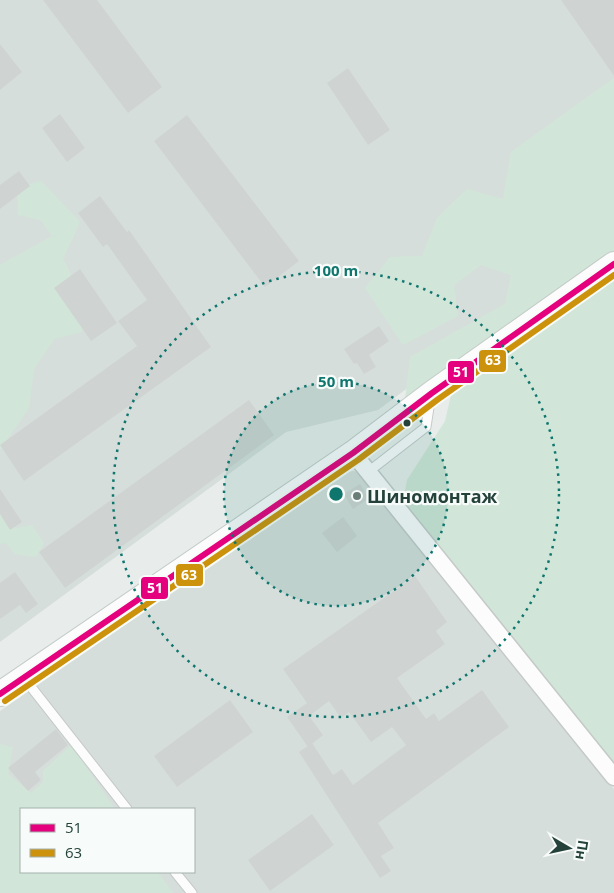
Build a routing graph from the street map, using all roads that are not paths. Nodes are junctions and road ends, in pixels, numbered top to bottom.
1 (614, 264) edge
2 (432, 393) junction
3 (353, 454) junction
4 (368, 472) junction
5 (24, 678) junction
6 (0, 694) edge
7 (614, 777) edge
8 (126, 808) edge
9 (177, 873) edge
10 (192, 893) edge

1 - 2 main road
2 - 3 main road
2 - 4 lane
3 - 4 street
3 - 5 main road
4 - 7 street
5 - 6 main road
5 - 8 lane
9 - 10 lane

